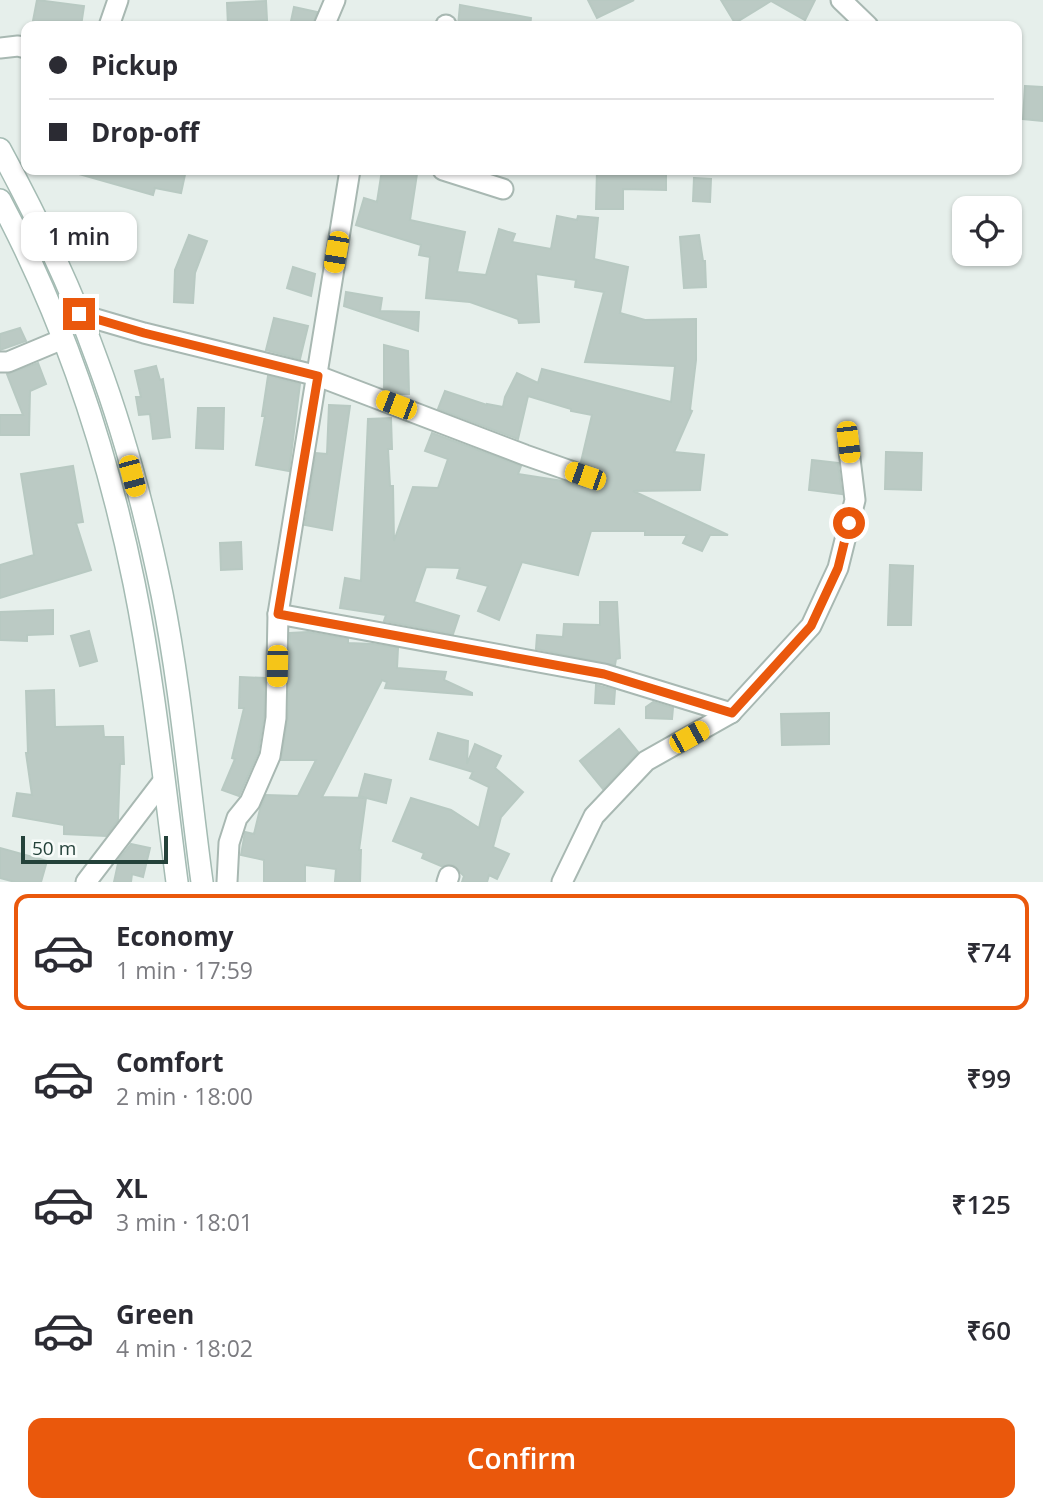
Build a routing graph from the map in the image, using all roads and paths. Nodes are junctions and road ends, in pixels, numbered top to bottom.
1 (118, 0) edge
2 (335, 0) edge
3 (841, 0) edge
4 (111, 21) edge
5 (326, 21) edge
6 (863, 21) edge
7 (21, 47) edge
8 (0, 48) edge
9 (0, 149) edge
10 (349, 175) edge
11 (459, 175) edge
12 (503, 189) dead end
13 (0, 200) edge
14 (79, 314) junction
15 (64, 339) junction
16 (0, 362) edge
17 (318, 376) junction
18 (848, 442) dead end
19 (585, 476) dead end
20 (278, 614) junction
21 (732, 713) junction
22 (164, 780) junction
23 (86, 882) edge
24 (177, 882) edge
25 (202, 882) edge
26 (228, 882) edge
27 (562, 882) edge

1 - 4 street
2 - 5 street
3 - 6 street
7 - 8 street
9 - 14 main road
10 - 17 street
11 - 12 street
13 - 15 main road
14 - 17 street
14 - 25 main road
15 - 16 street
15 - 22 main road
17 - 19 street
17 - 20 street
18 - 21 street
20 - 21 street
20 - 26 street
21 - 27 street
22 - 23 street
22 - 24 main road

